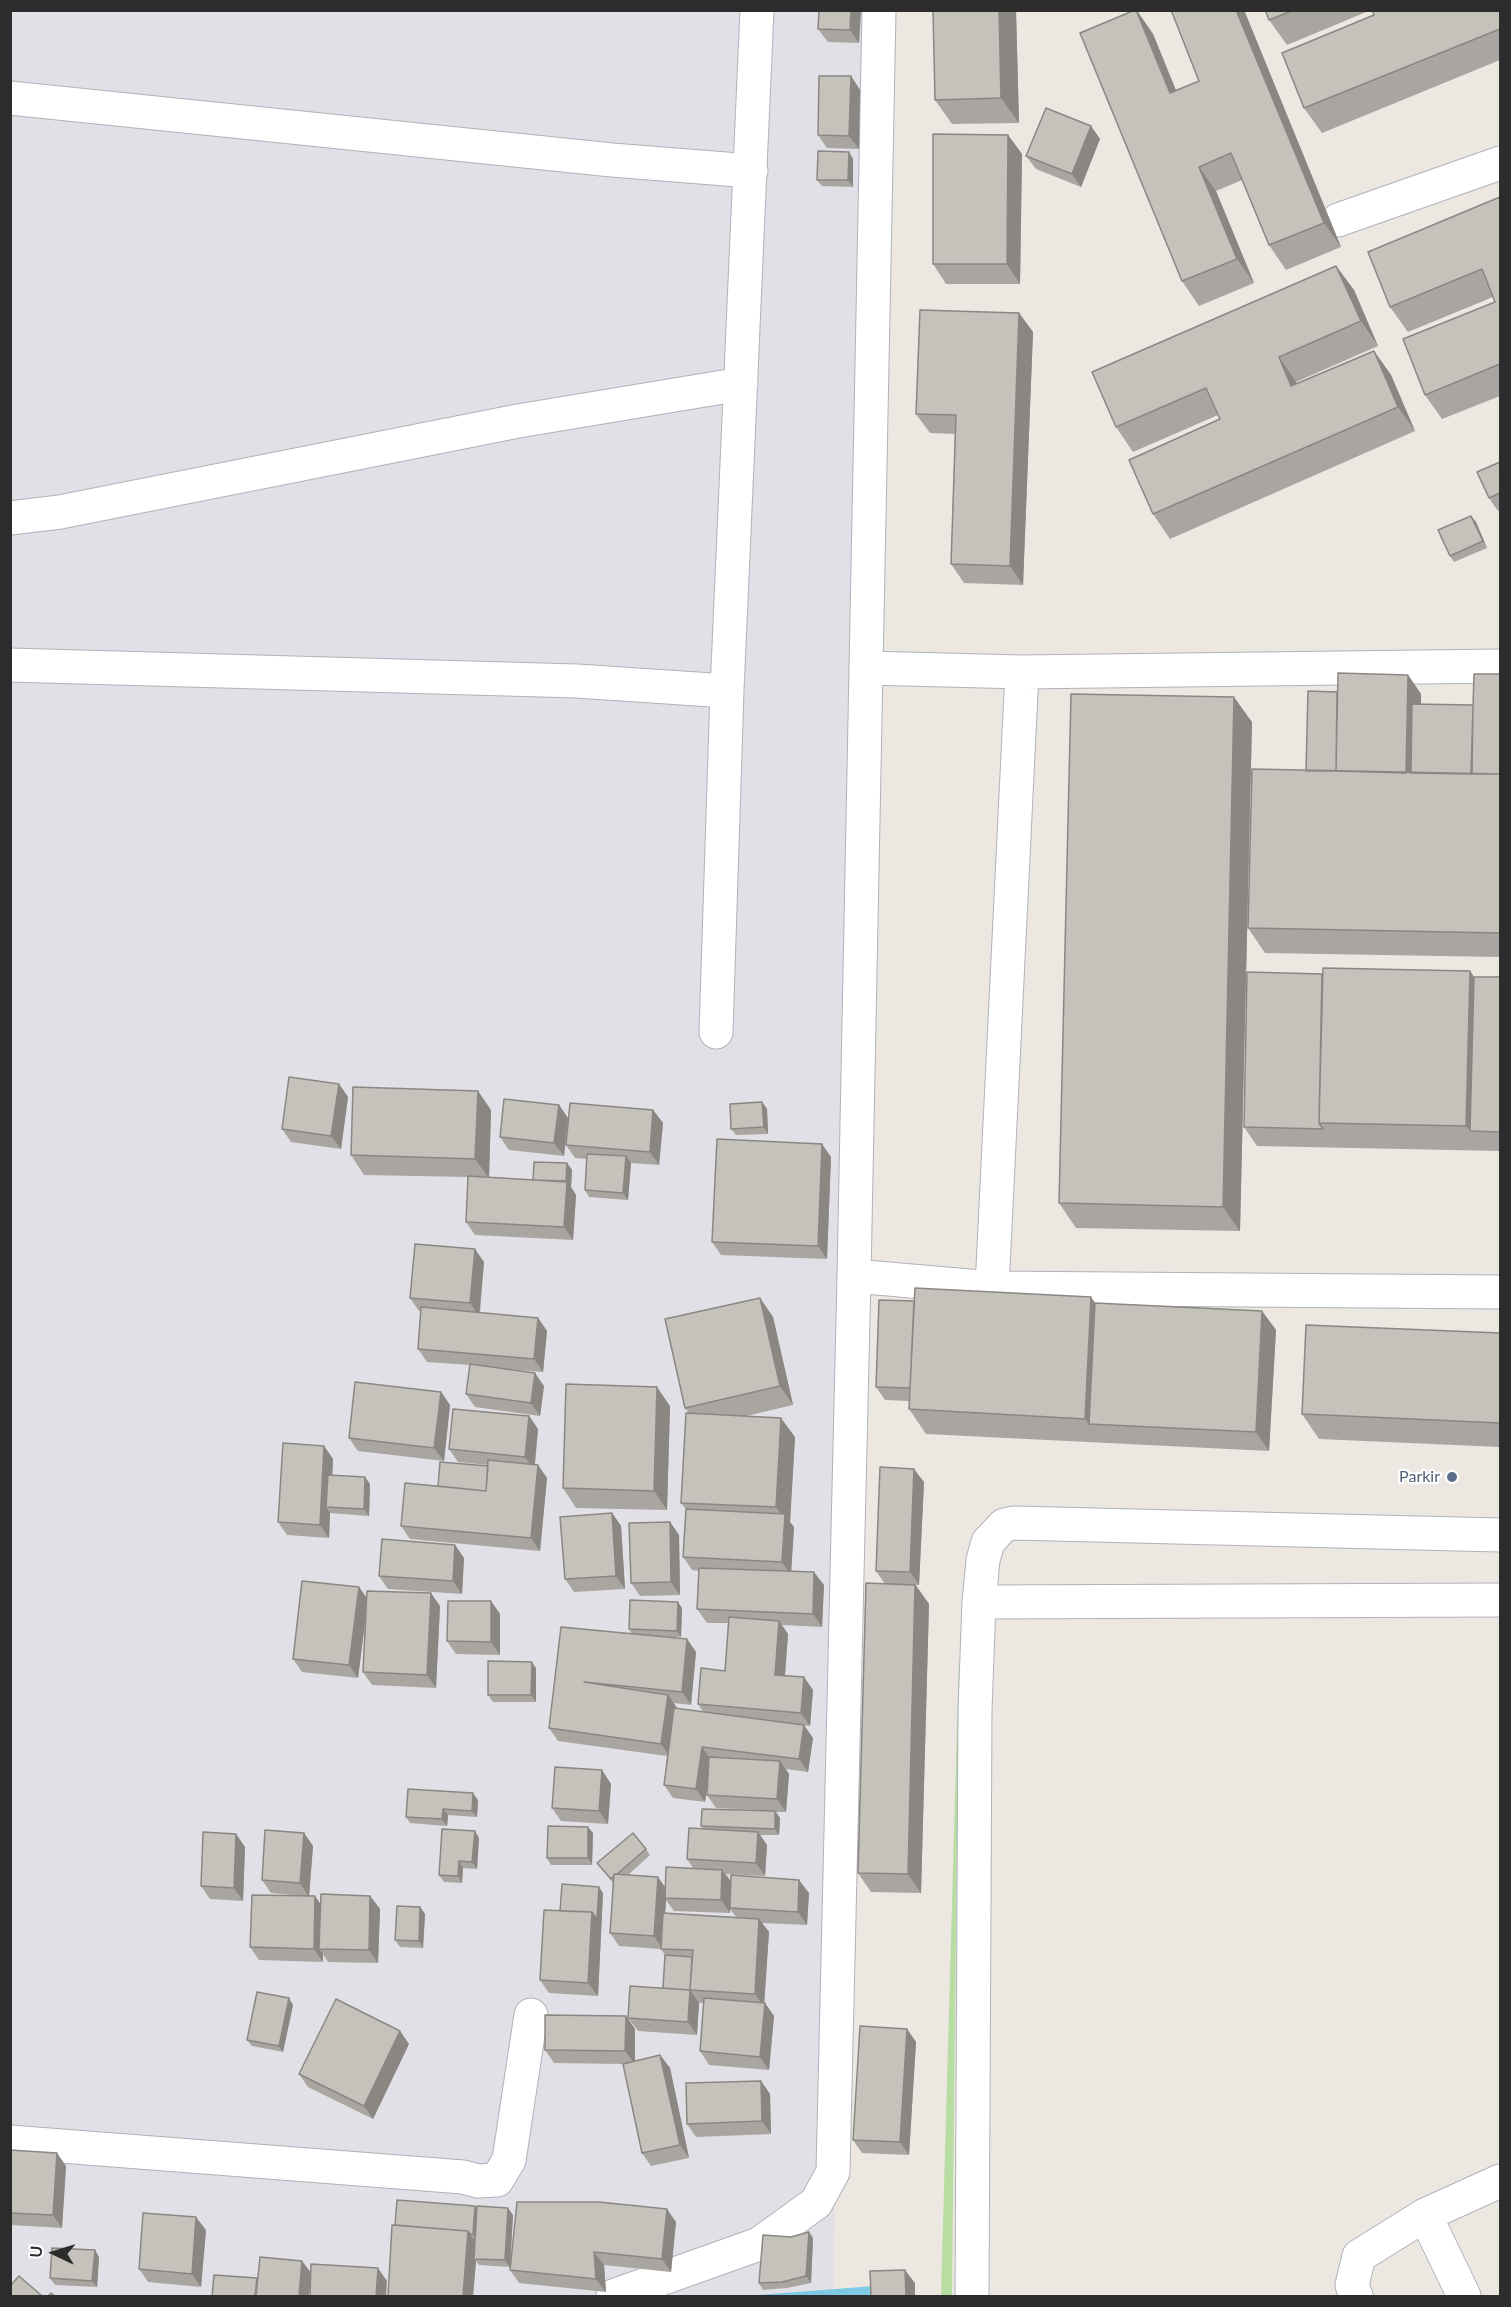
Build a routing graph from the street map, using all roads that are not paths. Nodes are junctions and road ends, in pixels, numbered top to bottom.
1 (757, 10) edge
2 (879, 10) edge
3 (10, 98) edge
4 (1500, 163) edge
5 (751, 171) junction
6 (1338, 220) dead end
7 (741, 384) junction
8 (10, 518) edge
9 (10, 665) edge
10 (1500, 666) edge
11 (867, 668) junction
12 (1022, 672) junction
13 (727, 691) junction
14 (716, 1032) dead end
15 (854, 1276) junction
16 (992, 1288) junction
17 (1500, 1292) edge
18 (1500, 1535) edge
19 (1500, 1600) edge
20 (979, 1602) junction
21 (531, 2015) dead end
22 (10, 2142) edge
23 (1500, 2181) edge
24 (1425, 2215) junction
25 (613, 2296) edge
26 (972, 2296) edge
27 (1356, 2296) edge
28 (1464, 2296) edge

1 - 5 street
2 - 11 street
3 - 5 street
4 - 6 street
5 - 7 street
7 - 8 street
7 - 13 street
9 - 13 street
10 - 12 street
11 - 12 street
11 - 15 street
12 - 16 street
13 - 14 street
15 - 16 street
15 - 25 street
16 - 17 street
18 - 20 street
19 - 20 street
20 - 26 street
21 - 22 street
23 - 24 street
24 - 27 street
24 - 28 street

